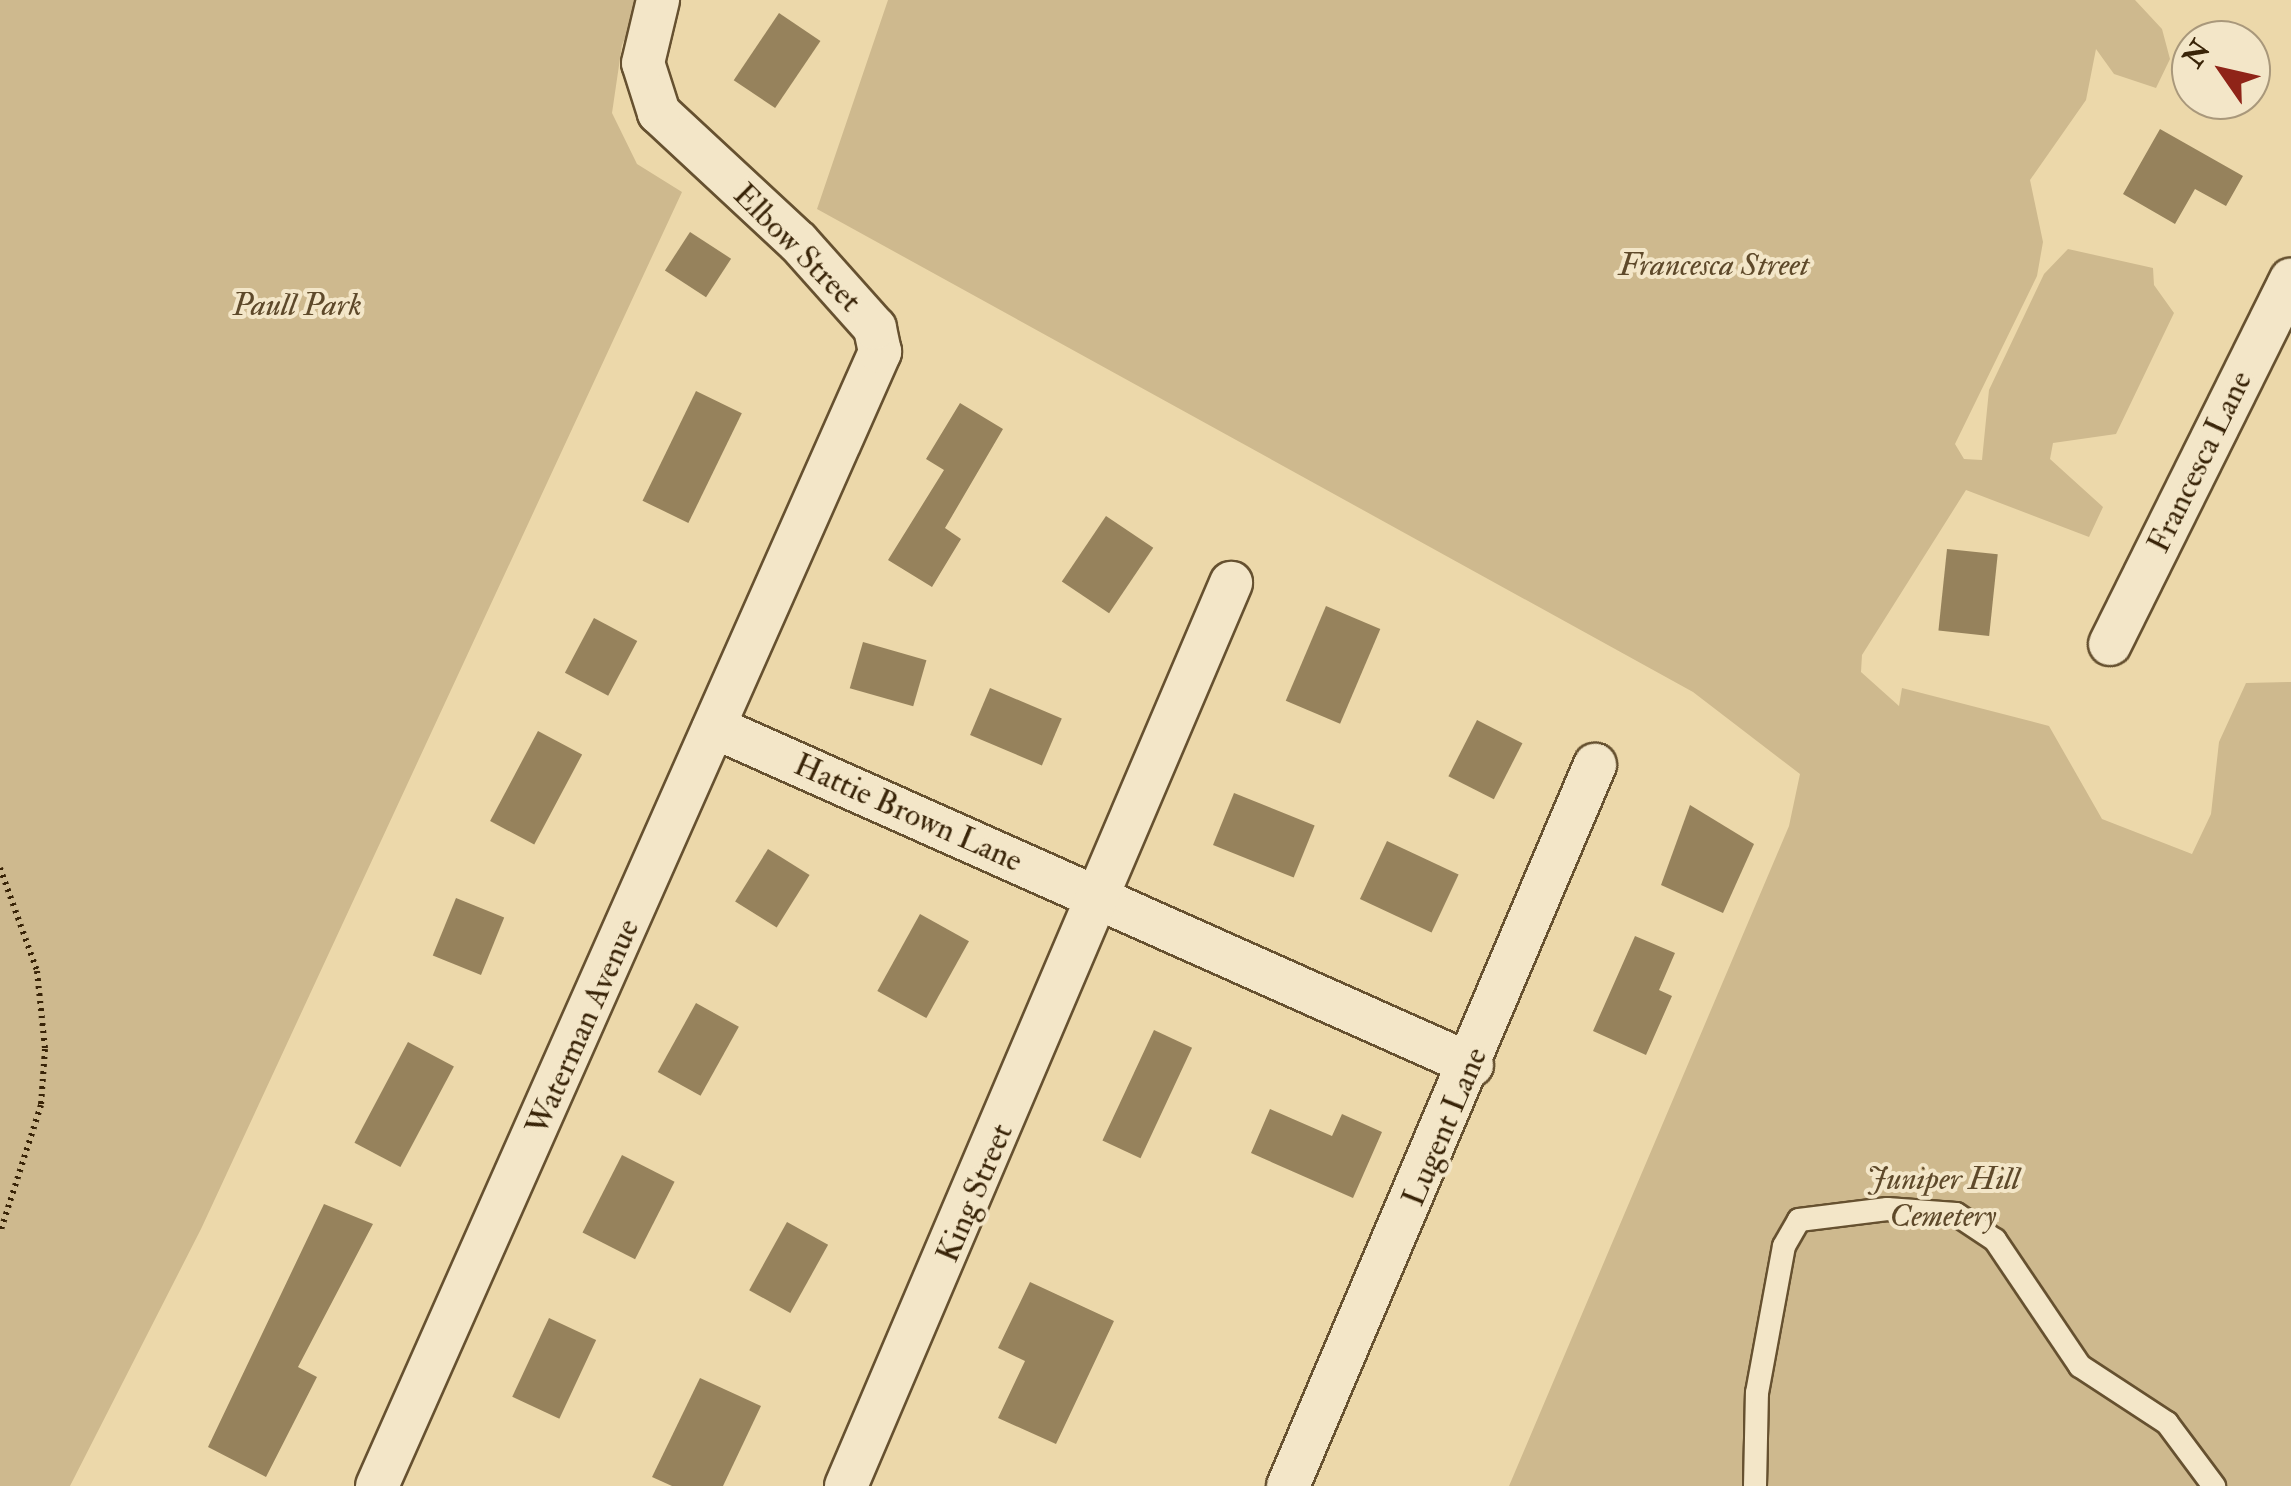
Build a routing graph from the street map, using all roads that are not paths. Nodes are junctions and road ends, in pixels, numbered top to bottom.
1 (658, 0) edge
2 (2291, 280) edge
3 (786, 566) joint
4 (1231, 584) dead end
5 (2110, 644) dead end
6 (714, 727) junction
7 (1595, 764) dead end
8 (1103, 900) junction
9 (1472, 1066) junction
10 (377, 1486) edge
11 (846, 1486) edge
12 (1288, 1486) edge
13 (1755, 1486) edge
14 (2214, 1486) edge

1 - 3 street, Elbow Street
2 - 5 street, Francesca Lane
3 - 6 street, Waterman Avenue
4 - 8 street
6 - 8 street, Hattie Brown Lane
6 - 10 street, Waterman Avenue
7 - 9 street, Lugent Lane
8 - 9 street, Hattie Brown Lane
8 - 11 street, King Street
9 - 12 street, Lugent Lane
13 - 14 lane

